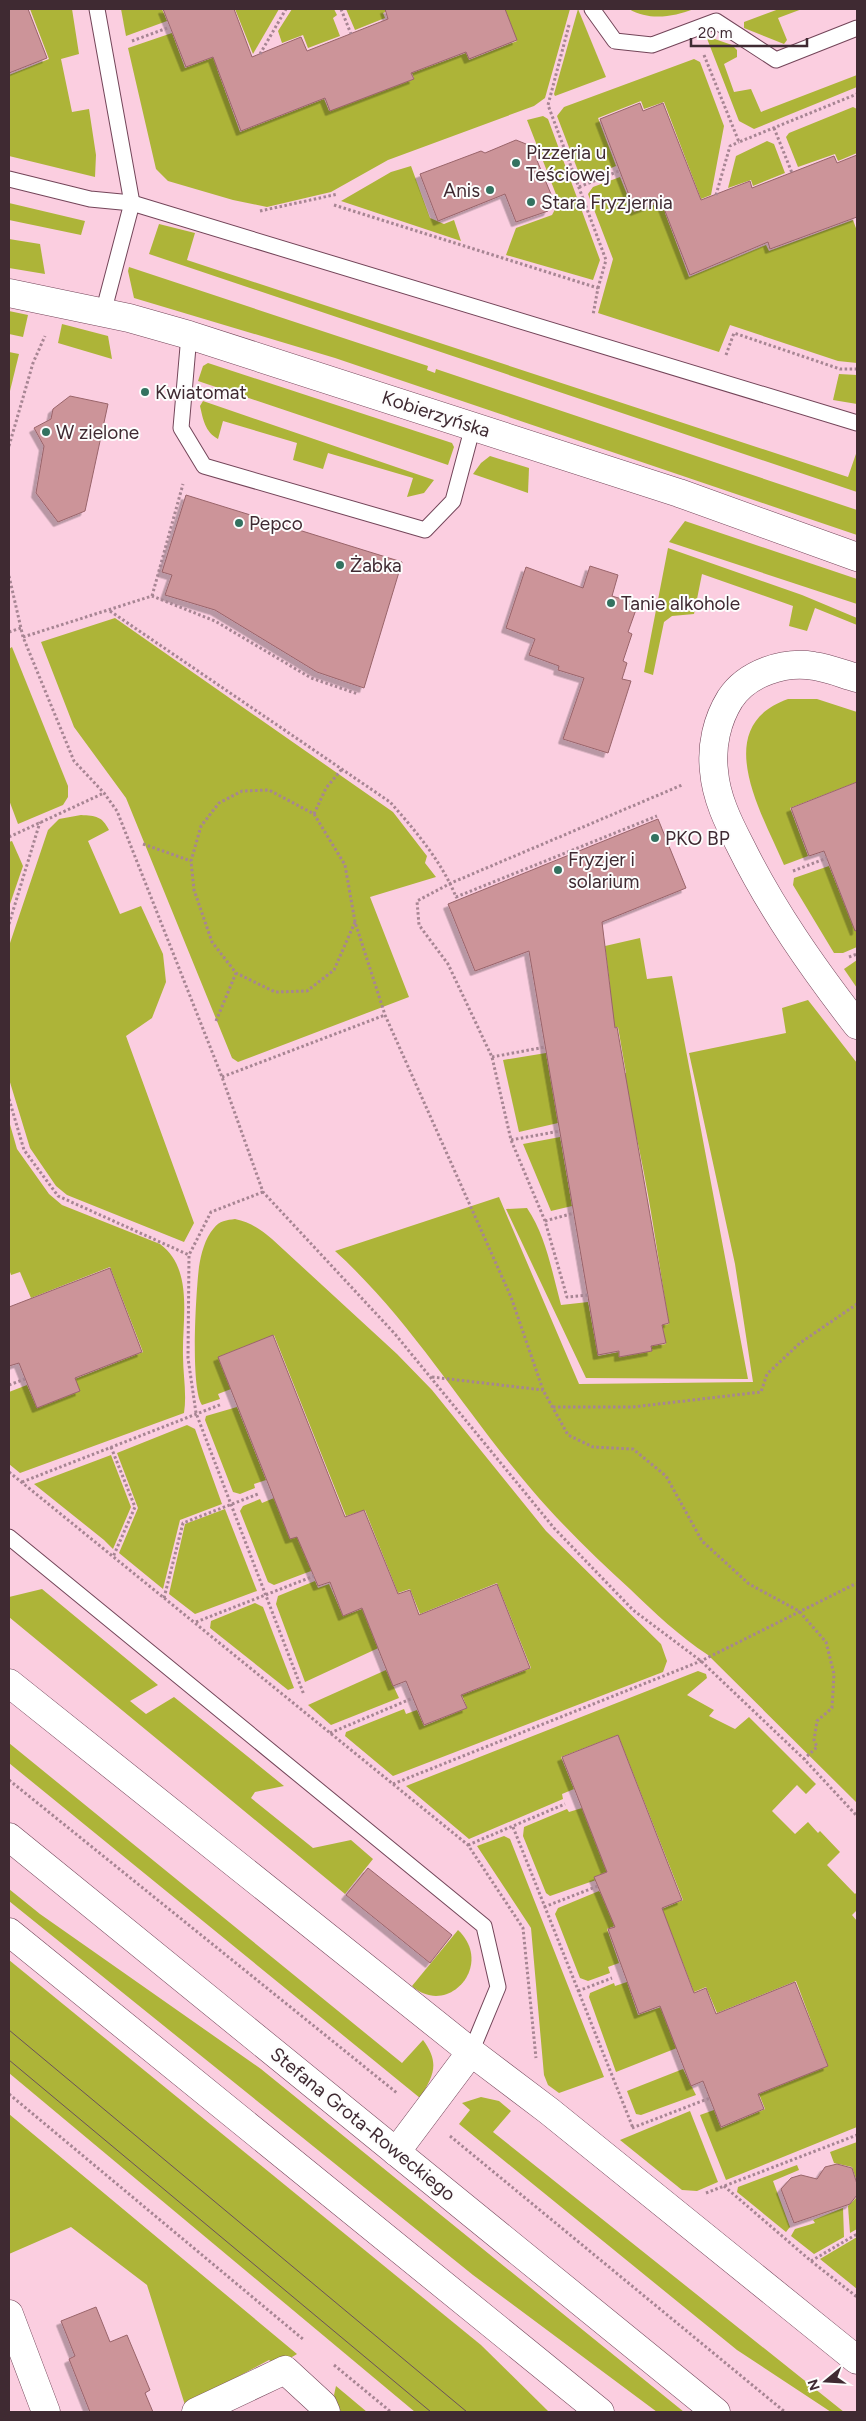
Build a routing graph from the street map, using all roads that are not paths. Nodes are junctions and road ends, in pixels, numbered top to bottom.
1 (97, 9) edge
2 (592, 9) edge
3 (857, 28) edge
4 (9, 179) edge
5 (132, 203) junction
6 (9, 293) edge
7 (103, 312) junction
8 (189, 335) junction
9 (857, 423) edge
10 (473, 426) junction
11 (857, 557) edge
12 (857, 678) edge
13 (857, 1025) edge
14 (9, 1537) edge
15 (9, 1683) edge
16 (9, 1837) edge
17 (9, 1932) edge
18 (471, 2052) junction
19 (396, 2152) junction
20 (9, 2314) edge
21 (857, 2360) edge
22 (46, 2412) edge
23 (196, 2412) edge
24 (326, 2412) edge
25 (600, 2412) edge
26 (716, 2412) edge

1 - 5 lane
2 - 3 lane
4 - 5 lane
5 - 7 lane
5 - 9 lane
6 - 7 street, Kobierzyńska
7 - 8 street, Kobierzyńska
8 - 10 street, Kobierzyńska
8 - 10 lane
10 - 11 street, Kobierzyńska
12 - 13 street
14 - 18 lane
15 - 18 street
16 - 19 street, Stefana Grota-Roweckiego
17 - 25 street
18 - 19 street
18 - 21 street
19 - 26 street, Stefana Grota-Roweckiego
20 - 22 street
23 - 24 street

